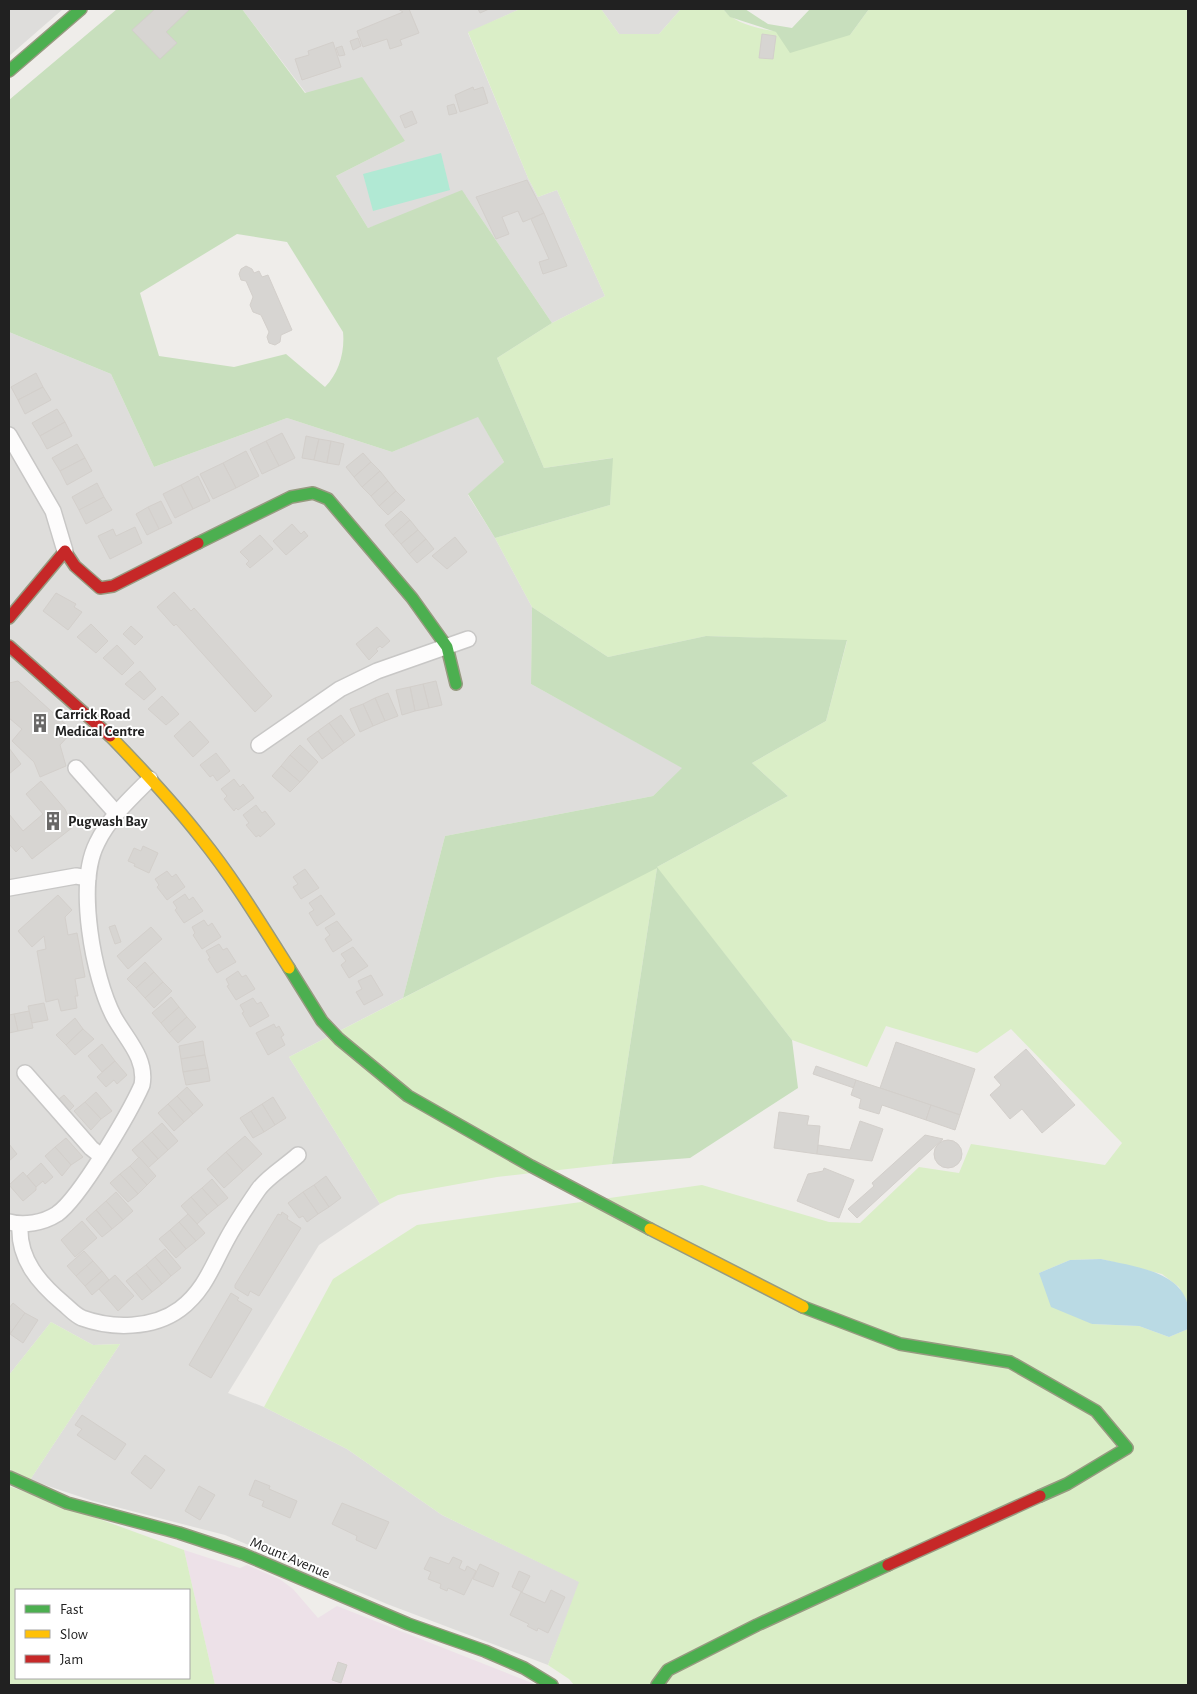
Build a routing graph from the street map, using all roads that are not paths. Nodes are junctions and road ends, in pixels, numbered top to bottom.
1 (81, 9) edge
2 (9, 71) edge
3 (9, 435) edge
4 (65, 551) junction
5 (9, 618) edge
6 (468, 639) dead end
7 (9, 646) edge
8 (447, 647) junction
9 (456, 684) dead end
10 (259, 745) dead end
11 (76, 768) dead end
12 (150, 779) junction
13 (116, 813) junction
14 (88, 878) junction
15 (9, 888) edge
16 (25, 1073) dead end
17 (298, 1155) dead end
18 (101, 1156) junction
19 (14, 1224) edge
20 (9, 1477) edge
21 (552, 1685) edge
22 (657, 1685) edge

1 - 2 street
3 - 4 street
4 - 5 street
4 - 8 street
6 - 8 street
7 - 12 street
8 - 9 street
8 - 10 street
11 - 13 street
12 - 13 street
12 - 22 street
13 - 14 street
14 - 15 street
14 - 18 street
16 - 18 street
17 - 19 street
18 - 19 street
20 - 21 street, Mount Avenue

